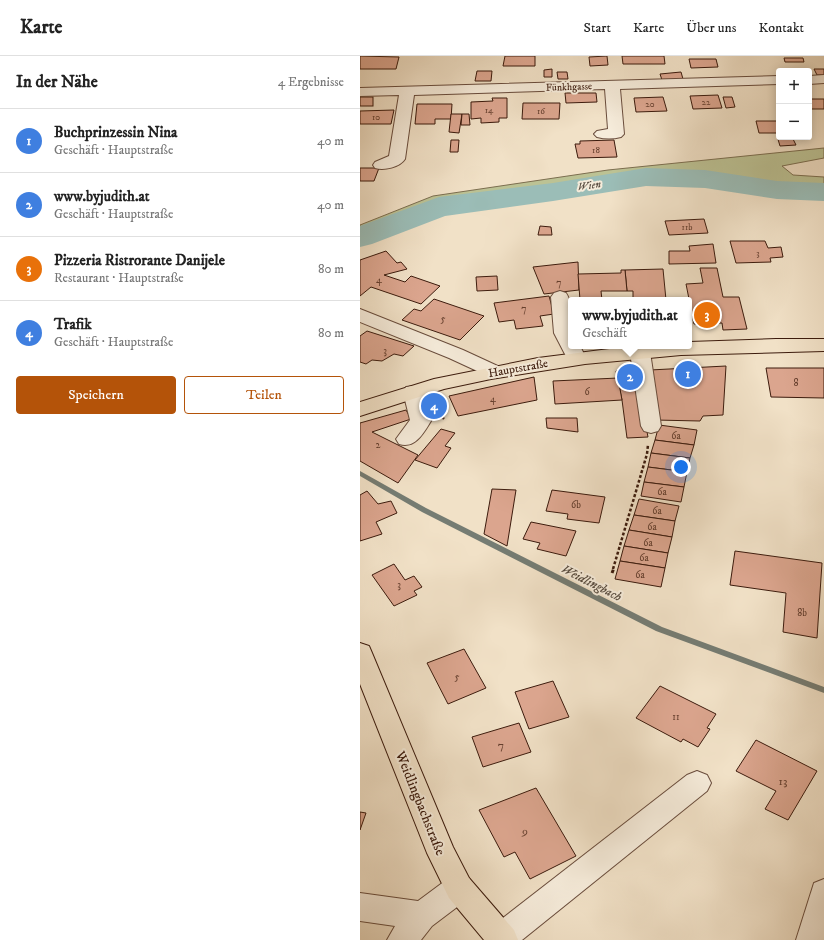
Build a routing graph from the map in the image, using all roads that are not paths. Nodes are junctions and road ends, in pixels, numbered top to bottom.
1 (824, 79) edge
2 (776, 80) edge
3 (812, 80) edge
4 (612, 84) junction
5 (407, 90) junction
6 (360, 92) edge
7 (602, 134) dead end
8 (381, 165) dead end
9 (560, 297) dead end
10 (360, 316) edge
11 (568, 341) edge
12 (824, 345) edge
13 (572, 349) edge
14 (640, 352) junction
15 (576, 358) junction
16 (495, 372) junction
17 (413, 392) junction
18 (360, 409) edge
19 (651, 426) road end
20 (406, 439) dead end
21 (360, 653) edge
22 (697, 783) dead end
23 (459, 888) junction
24 (824, 893) edge
25 (360, 907) edge
26 (422, 916) junction
27 (502, 939) edge
28 (402, 940) edge
29 (811, 940) edge

1 - 3 street
2 - 4 street, Fünkhgasse
4 - 5 street, Fünkhgasse
4 - 7 street
5 - 6 street, Fünkhgasse
5 - 8 street
9 - 11 street
10 - 16 street
12 - 14 main road, Hauptstraße
13 - 15 street
14 - 15 main road, Hauptstraße
14 - 19 street
15 - 16 main road, Hauptstraße
16 - 17 main road, Hauptstraße
17 - 18 main road, Hauptstraße
17 - 20 street
21 - 23 main road, Weidlingbachstraße
22 - 27 street
23 - 26 street
23 - 27 main road, Weidlingbachstraße
24 - 29 street
25 - 26 street
26 - 28 street

